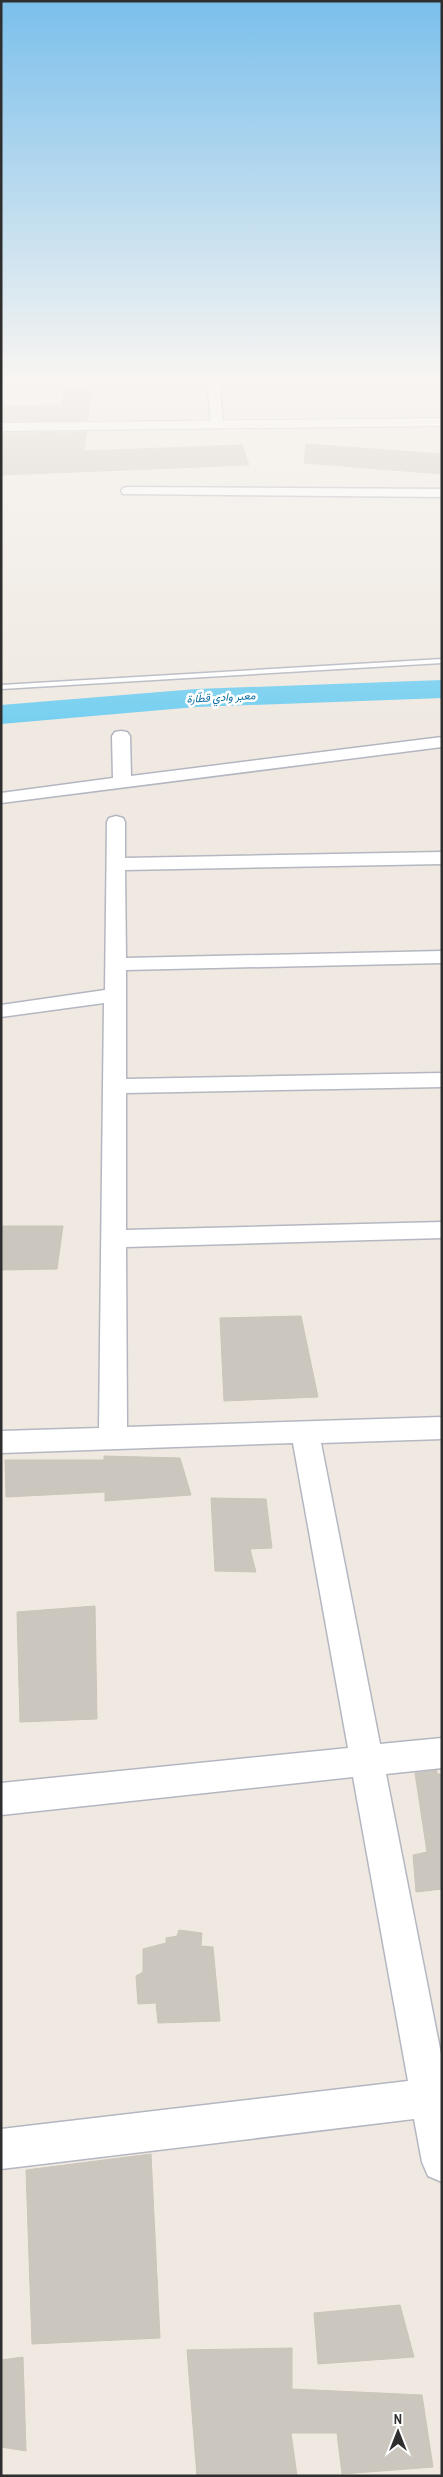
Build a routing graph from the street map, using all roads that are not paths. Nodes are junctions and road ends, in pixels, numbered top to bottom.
1 (442, 660) edge
2 (1, 687) edge
3 (120, 736) dead end
4 (442, 742) edge
5 (122, 783) junction
6 (1, 798) edge
7 (116, 822) dead end
8 (442, 858) edge
9 (116, 864) junction
10 (442, 957) edge
11 (115, 964) junction
12 (115, 995) junction
13 (1, 1011) edge
14 (442, 1080) edge
15 (115, 1086) junction
16 (442, 1230) edge
17 (114, 1239) junction
18 (442, 1428) edge
19 (305, 1432) junction
20 (114, 1438) junction
21 (1, 1442) edge
22 (442, 1753) edge
23 (367, 1762) junction
24 (1, 1799) edge
25 (436, 2096) edge
26 (1, 2149) edge
27 (442, 2162) edge

1 - 2 lane
3 - 5 street
4 - 5 street
5 - 6 street
7 - 9 street
8 - 9 street
9 - 11 street
10 - 11 street
11 - 12 street
12 - 13 street
12 - 15 street
14 - 15 street
15 - 17 street
16 - 17 street
17 - 20 street
18 - 19 street
19 - 20 street
19 - 23 street
20 - 21 street
22 - 23 street
23 - 24 street
23 - 25 street
25 - 26 street
25 - 27 street

